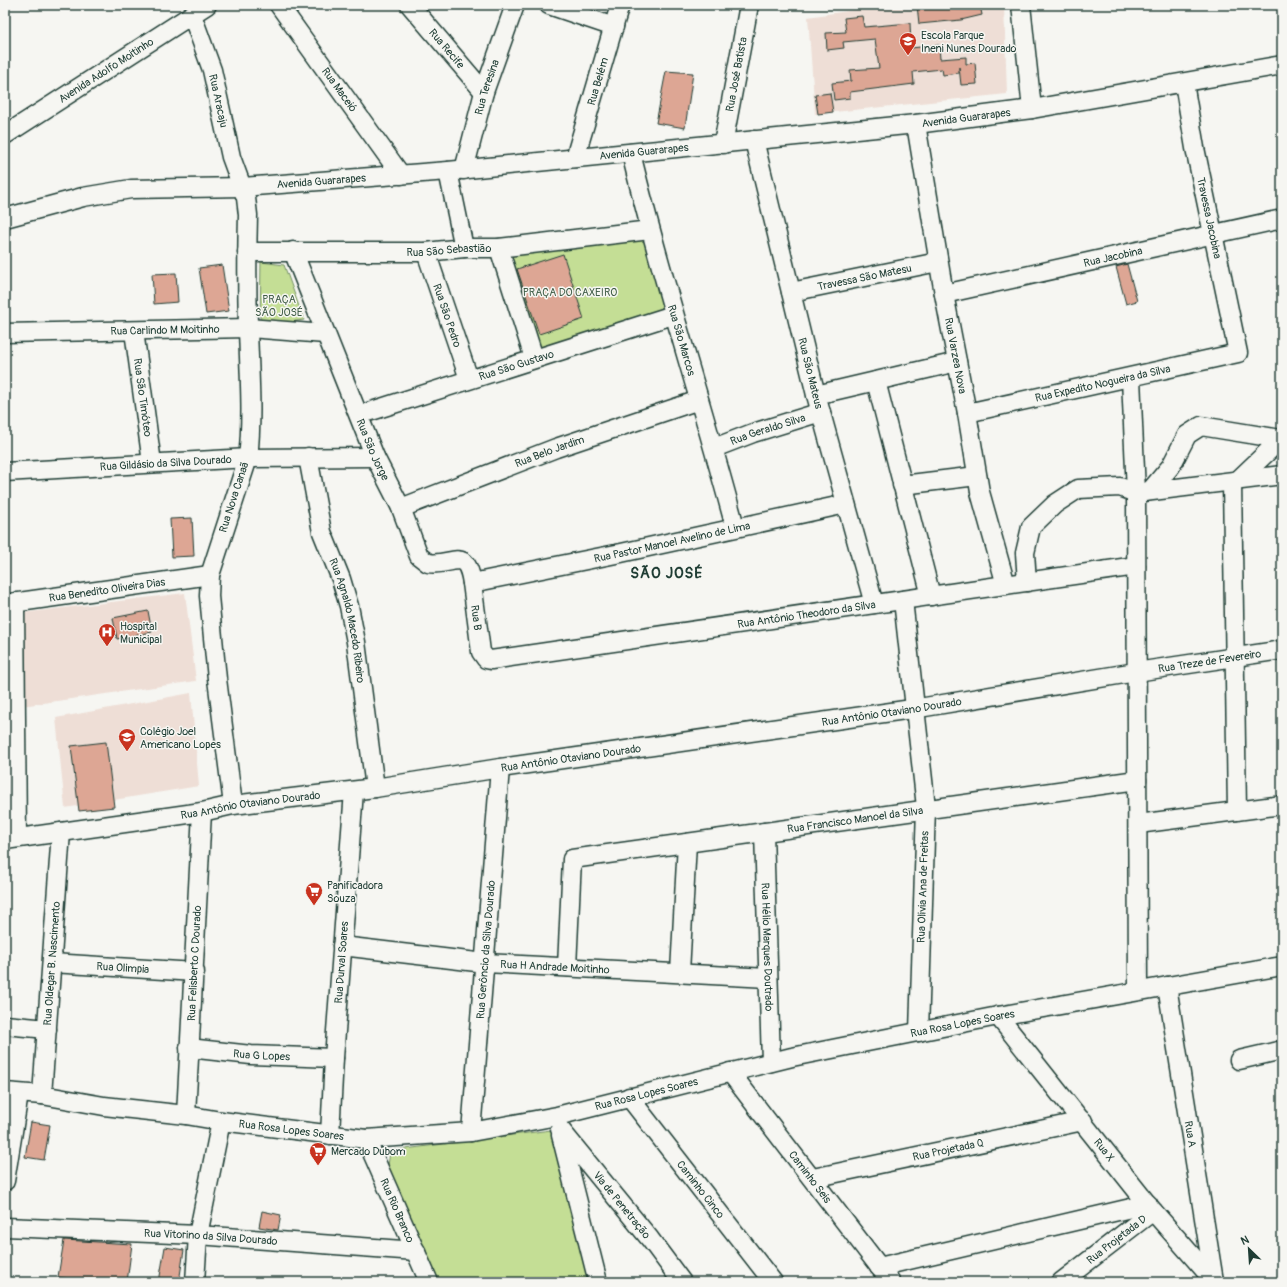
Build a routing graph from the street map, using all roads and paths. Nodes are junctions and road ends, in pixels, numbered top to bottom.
1 (207, 5) edge
2 (279, 5) edge
3 (410, 5) edge
4 (514, 5) edge
5 (549, 5) edge
6 (620, 5) edge
7 (749, 5) edge
8 (1021, 5) edge
9 (192, 15) junction
10 (614, 27) junction
11 (1282, 65) edge
12 (1184, 83) junction
13 (484, 92) junction
14 (1032, 109) junction
15 (916, 124) junction
16 (5, 135) edge
17 (754, 140) junction
18 (723, 144) junction
19 (631, 154) junction
20 (575, 158) junction
21 (456, 171) junction
22 (401, 175) junction
23 (243, 187) junction
24 (5, 218) edge
25 (1282, 219) edge
26 (650, 230) junction
27 (1213, 236) junction
28 (464, 248) junction
29 (499, 248) junction
30 (293, 251) junction
31 (248, 252) junction
32 (426, 252) junction
33 (938, 262) junction
34 (790, 292) junction
35 (944, 294) junction
36 (673, 315) junction
37 (248, 328) junction
38 (134, 331) junction
39 (5, 333) edge
40 (325, 334) junction
41 (1238, 353) joint
42 (534, 358) junction
43 (957, 362) junction
44 (1131, 378) junction
45 (469, 379) junction
46 (876, 381) junction
47 (699, 400) junction
48 (819, 404) junction
49 (967, 413) junction
50 (359, 415) junction
51 (1282, 439) edge
52 (714, 448) junction
53 (308, 457) junction
54 (248, 458) junction
55 (375, 458) junction
56 (152, 463) junction
57 (5, 472) edge
58 (1282, 475) edge
59 (978, 476) junction
60 (1235, 482) junction
61 (902, 485) junction
62 (1143, 492) junction
63 (846, 504) junction
64 (401, 508) junction
65 (735, 527) junction
66 (1136, 566) junction
67 (210, 575) junction
68 (472, 582) junction
69 (1027, 582) junction
70 (1006, 585) junction
71 (931, 596) junction
72 (903, 600) junction
73 (10, 603) edge
74 (874, 604) junction
75 (1282, 650) edge
76 (481, 652) joint
77 (1234, 657) junction
78 (1136, 672) junction
79 (915, 709) junction
80 (10, 719) edge
81 (500, 768) junction
82 (1138, 780) junction
83 (375, 788) junction
84 (354, 791) junction
85 (233, 805) junction
86 (1282, 805) edge
87 (926, 809) junction
88 (1237, 811) junction
89 (202, 812) junction
90 (1138, 824) junction
91 (61, 832) junction
92 (764, 832) junction
93 (11, 839) edge
94 (687, 843) junction
95 (342, 946) junction
96 (485, 962) junction
97 (52, 963) junction
98 (1282, 966) edge
99 (567, 967) junction
100 (195, 972) junction
101 (680, 972) junction
102 (768, 978) junction
103 (1167, 986) junction
104 (1138, 990) junction
105 (998, 1016) junction
106 (5, 1025) edge
107 (47, 1029) junction
108 (919, 1032) junction
109 (189, 1048) junction
110 (1282, 1050) edge
111 (334, 1058) junction
112 (1239, 1060) dead end
113 (771, 1062) junction
114 (730, 1072) junction
115 (12, 1093) edge
116 (42, 1096) junction
117 (629, 1097) junction
118 (186, 1114) junction
119 (221, 1121) junction
120 (1084, 1121) junction
121 (558, 1122) junction
122 (471, 1132) junction
123 (330, 1135) junction
124 (366, 1139) junction
125 (813, 1178) junction
126 (5, 1181) edge
127 (1151, 1207) junction
128 (5, 1228) edge
129 (198, 1235) junction
130 (416, 1251) junction
131 (879, 1267) junction
132 (195, 1282) edge
133 (429, 1282) edge
134 (598, 1282) edge
135 (682, 1282) edge
136 (773, 1282) edge
137 (891, 1282) edge
138 (1061, 1282) edge
139 (1214, 1282) edge

1 - 9 street, Avenida Adolfo Moitinho
2 - 22 street, Rua Maceió
3 - 13 street, Rua Recife
4 - 13 street, Rua Teresina
5 - 10 street
6 - 10 street, Rua Belém
7 - 18 street, Rua José Batista
8 - 14 street
9 - 16 street, Avenida Adolfo Moitinho
9 - 23 street, Rua Aracaju
10 - 20 street, Rua Belém
11 - 12 street, Avenida Guararapes
12 - 14 street, Avenida Guararapes
12 - 27 street, Travessa Jacobina
13 - 21 street, Rua Teresina
14 - 15 street, Avenida Guararapes
15 - 17 street, Avenida Guararapes
15 - 33 street, Rua Varzea Nova
17 - 18 street, Avenida Guararapes
17 - 34 street, Rua São Mateus
18 - 19 street, Avenida Guararapes
19 - 20 street, Avenida Guararapes
19 - 26 street, Rua São Marcos
20 - 21 street, Avenida Guararapes
21 - 22 street, Avenida Guararapes
21 - 28 street
22 - 23 street, Avenida Guararapes
23 - 24 street, Avenida Guararapes
23 - 31 street, Rua Nova Canaã
25 - 27 street, Rua Jacobina
26 - 29 street, Rua São Sebastião
26 - 36 street, Rua São Marcos
27 - 35 street, Rua Jacobina
27 - 41 street, Travessa Jacobina
28 - 29 street, Rua São Sebastião
28 - 32 street, Rua São Sebastião
29 - 42 street
30 - 31 street, Rua São Sebastião
30 - 32 street, Rua São Sebastião
30 - 40 street, Rua São Jorge
31 - 37 street, Rua Nova Canaã
32 - 45 street, Rua São Pedro
33 - 34 street, Travessa São Matesu
33 - 35 street, Rua Varzea Nova
34 - 48 street, Rua São Mateus
35 - 43 street, Rua Varzea Nova
36 - 42 street, Rua São Gustavo
36 - 47 street, Rua São Marcos
37 - 38 street, Rua Carlindo M Moitinho
37 - 40 street, Rua Carlindo M Moitinho
37 - 54 street, Rua Nova Canaã
38 - 39 street, Rua Carlindo M Moitinho
38 - 56 street, Rua São Timóteo
40 - 50 street, Rua São Jorge
41 - 44 street, Rua Expedito Nogueira da Silva
42 - 45 street, Rua São Gustavo
43 - 46 street, Rua Geraldo Silva
43 - 49 street, Rua Varzea Nova
44 - 49 street, Rua Expedito Nogueira da Silva
44 - 62 street
45 - 50 street, Rua São Gustavo
46 - 48 street, Rua Geraldo Silva
46 - 61 street
47 - 52 street, Rua São Marcos
47 - 64 street, Rua Belo Jardim
48 - 52 street, Rua Geraldo Silva
48 - 63 street, Rua São Mateus
49 - 59 street, Rua Varzea Nova
50 - 55 street, Rua São Jorge
51 - 60 street
51 - 62 street
52 - 65 street, Rua São Marcos
53 - 54 street, Rua Gildásio da Silva Dourado
53 - 55 street, Rua Gildásio da Silva Dourado
53 - 83 street, Rua Agnaldo Macedo Ribeiro
54 - 56 street, Rua Gildásio da Silva Dourado
54 - 67 street, Rua Nova Canaã
55 - 64 street, Rua São Jorge
56 - 57 street, Rua Gildásio da Silva Dourado
58 - 60 street
59 - 61 street
59 - 70 street, Rua Varzea Nova
60 - 62 street
60 - 77 street
61 - 71 street
62 - 66 street
62 - 69 street
63 - 65 street, Rua Pastor Manoel Avelino de Lima
63 - 74 street, Rua São Mateus
64 - 68 street, Rua São Jorge
65 - 68 street, Rua Pastor Manoel Avelino de Lima
66 - 69 street, Rua Antônio Theodoro da Silva
66 - 78 street
67 - 73 street, Rua Benedito Oliveira Dias
67 - 85 street, Rua Nova Canaã
68 - 76 street, Rua B
69 - 70 street, Rua Antônio Theodoro da Silva
70 - 71 street, Rua Antônio Theodoro da Silva
71 - 72 street, Rua Antônio Theodoro da Silva
72 - 74 street, Rua Antônio Theodoro da Silva
72 - 79 street, Rua Olivia Ana de Freitas
73 - 80 street
74 - 76 street, Rua Antônio Theodoro da Silva
75 - 77 street, Rua Treze de Fevereiro
77 - 78 street, Rua Treze de Fevereiro
77 - 88 street
78 - 79 street, Rua Antônio Otaviano Dourado
78 - 82 street
79 - 81 street, Rua Antônio Otaviano Dourado
79 - 87 street, Rua Olivia Ana de Freitas
80 - 93 street
81 - 83 street, Rua Antônio Otaviano Dourado
81 - 96 street, Rua Gerôncio da Silva Dourado
82 - 87 street, Rua Francisco Manoel da Silva
82 - 90 street
83 - 84 street, Rua Antônio Otaviano Dourado
84 - 85 street, Rua Antônio Otaviano Dourado
84 - 95 street, Rua Durval Soares
85 - 89 street, Rua Antônio Otaviano Dourado
86 - 88 street
87 - 92 street, Rua Francisco Manoel da Silva
87 - 108 street, Rua Olivia Ana de Freitas
88 - 90 street
89 - 91 street, Rua Antônio Otaviano Dourado
89 - 100 street, Rua Felisberto C Dourado
90 - 104 street
91 - 93 street, Rua Antônio Otaviano Dourado
91 - 97 street, Rua Oldegar B. Nascimento
92 - 94 street, Rua Francisco Manoel da Silva
92 - 102 street, Rua Hélio Marques Doutrado
94 - 99 street, Rua Francisco Manoel da Silva
94 - 101 street
95 - 96 street, Rua H Andrade Moitinho
95 - 111 street, Rua Durval Soares
96 - 99 street, Rua H Andrade Moitinho
96 - 122 street, Rua Gerôncio da Silva Dourado
97 - 100 street, Rua Olimpia
97 - 107 street, Rua Oldegar B. Nascimento
98 - 103 street, Rua Rosa Lopes Soares
99 - 101 street, Rua H Andrade Moitinho
100 - 109 street, Rua Felisberto C Dourado
101 - 102 street, Rua H Andrade Moitinho
102 - 113 street, Rua Hélio Marques Doutrado
103 - 104 street, Rua Rosa Lopes Soares
103 - 139 street, Rua A
104 - 105 street, Rua Rosa Lopes Soares
105 - 108 street, Rua Rosa Lopes Soares
105 - 120 street, Rua X
106 - 107 street
107 - 116 street, Rua Oldegar B. Nascimento
108 - 113 street, Rua Rosa Lopes Soares
109 - 111 street, Rua G Lopes
109 - 118 street, Rua Felisberto C Dourado
110 - 112 street
111 - 123 street, Rua Durval Soares
113 - 114 street, Rua Rosa Lopes Soares
114 - 117 street, Rua Rosa Lopes Soares
114 - 125 street, Caminho Seis
115 - 116 street, Rua Rosa Lopes Soares
115 - 126 street
116 - 118 street, Rua Rosa Lopes Soares
117 - 121 street, Rua Rosa Lopes Soares
117 - 136 street, Caminho Cinco
118 - 119 street, Rua Rosa Lopes Soares
119 - 123 street, Rua Rosa Lopes Soares
119 - 129 street
120 - 125 street, Rua Projetada Q
120 - 127 street, Rua X
121 - 122 street, Rua Rosa Lopes Soares
121 - 134 street
121 - 135 street, Via de Penetração
122 - 124 street, Rua Rosa Lopes Soares
123 - 124 street, Rua Rosa Lopes Soares
124 - 130 street, Rua Rio Branco
125 - 131 street, Caminho Seis
127 - 131 street
127 - 138 street, Rua Projetada D
127 - 139 street, Rua X
128 - 129 street, Rua Vitorino da Silva Dourado
129 - 130 street, Rua Vitorino da Silva Dourado
129 - 132 street
130 - 133 street, Rua Rio Branco
131 - 137 street, Caminho Seis

